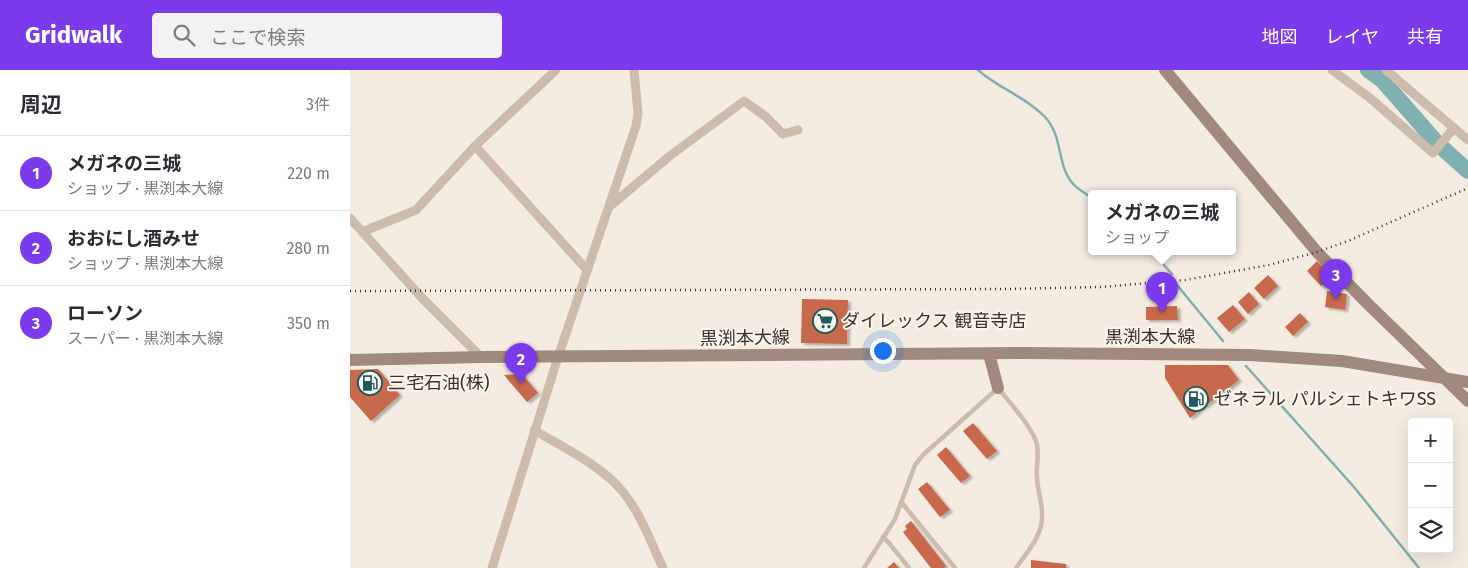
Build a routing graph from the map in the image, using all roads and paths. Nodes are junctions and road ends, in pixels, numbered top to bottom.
1 (556, 70) edge
2 (634, 70) edge
3 (1165, 70) edge
4 (1332, 70) edge
5 (1386, 70) edge
6 (1454, 128) junction
7 (798, 130) dead end
8 (1468, 140) edge
9 (475, 146) junction
10 (610, 206) junction
11 (350, 218) edge
12 (362, 232) junction
13 (587, 270) junction
14 (989, 354) junction
15 (558, 357) junction
16 (481, 358) junction
17 (350, 360) edge
18 (1442, 377) junction
19 (1468, 382) edge
20 (998, 388) junction
21 (1468, 401) edge
22 (534, 430) junction
23 (902, 503) junction
24 (883, 537) junction
25 (492, 568) edge
26 (663, 568) edge
27 (864, 568) edge
28 (909, 568) edge
29 (955, 568) edge
30 (1016, 568) edge

1 - 9 street
2 - 10 street
3 - 18 main road
4 - 6 street
5 - 6 street
6 - 8 street
7 - 10 street
9 - 12 street
9 - 13 street
10 - 13 street
11 - 12 street
12 - 16 street
13 - 15 street
14 - 15 main road, 黒渕本大線
14 - 18 main road, 黒渕本大線
14 - 20 main road
15 - 16 main road, 黒渕本大線
15 - 22 street
16 - 17 main road, 黒渕本大線
18 - 19 main road, 黒渕本大線
18 - 21 main road
20 - 23 lane
20 - 30 lane
22 - 25 street
22 - 26 street
23 - 24 lane
23 - 29 lane
24 - 27 lane
24 - 28 lane

